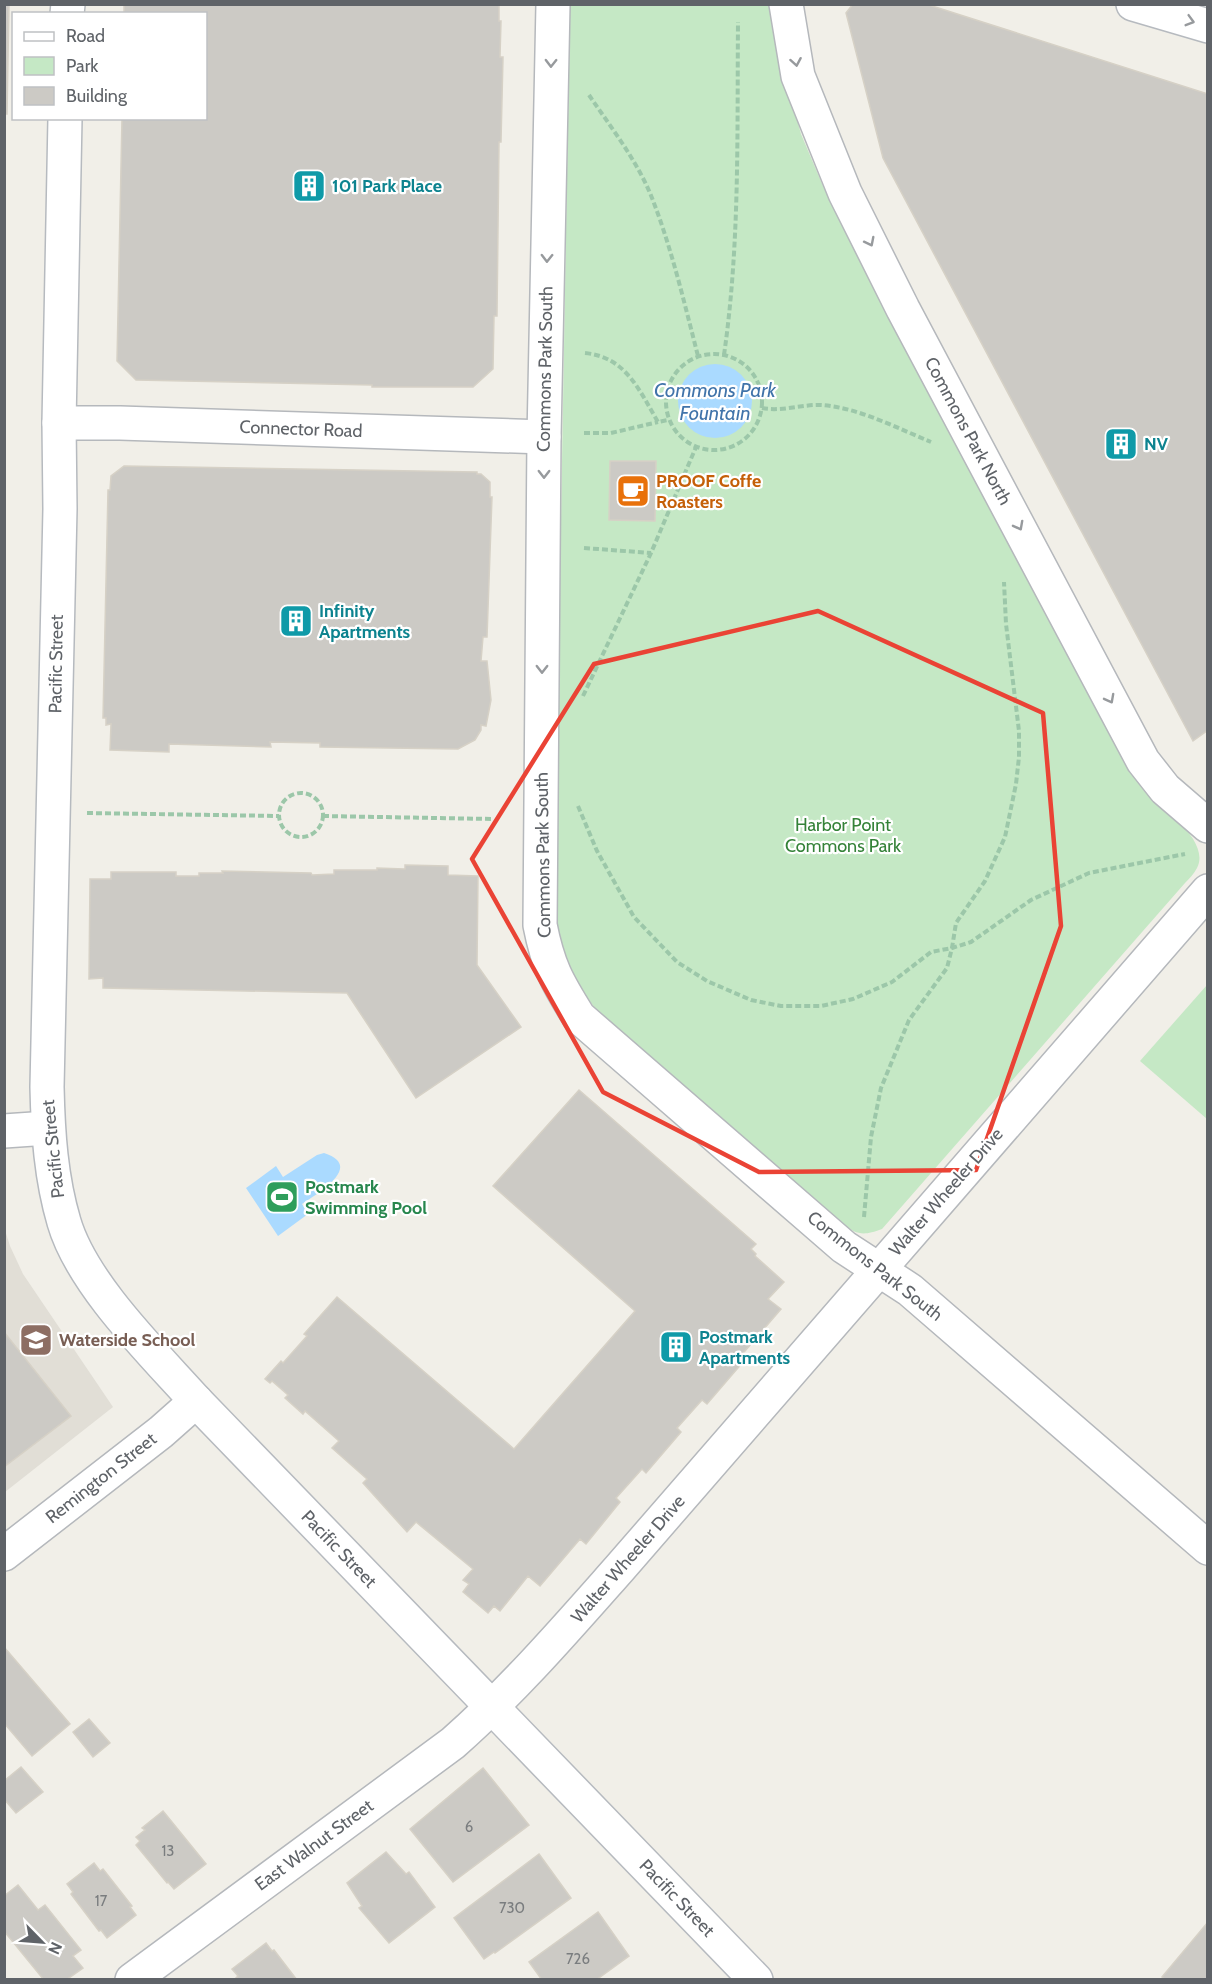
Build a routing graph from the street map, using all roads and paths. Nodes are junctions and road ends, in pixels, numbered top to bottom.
1 (553, 4) edge
2 (786, 4) edge
3 (1133, 4) edge
4 (738, 22) dead end
5 (1208, 26) edge
6 (589, 95) dead end
7 (65, 120) edge
8 (585, 353) dead end
9 (724, 355) junction
10 (698, 356) junction
11 (762, 408) junction
12 (669, 420) junction
13 (658, 422) junction
14 (59, 423) junction
15 (584, 434) dead end
16 (544, 437) junction
17 (931, 442) dead end
18 (696, 447) junction
19 (585, 548) dead end
20 (651, 553) junction
21 (1004, 582) dead end
22 (583, 696) dead end
23 (578, 805) dead end
24 (53, 813) junction
25 (279, 816) junction
26 (323, 816) junction
27 (493, 819) dead end
28 (1208, 826) edge
29 (1189, 854) dead end
30 (1208, 891) edge
31 (952, 948) junction
32 (48, 1128) junction
33 (4, 1131) edge
34 (844, 1247) junction
35 (878, 1269) junction
36 (196, 1401) junction
37 (1208, 1548) edge
38 (4, 1554) edge
39 (493, 1708) junction
40 (132, 1980) edge
41 (756, 1980) edge

1 -> 16 street, Commons Park South
2 -> 28 street, Commons Park North
3 -> 5 street
4 - 9 path
6 - 10 path
7 - 14 street, Pacific Street
8 - 13 path
9 - 10 path
9 - 11 path
10 - 12 path
11 - 17 path
11 - 18 path
12 - 13 path
12 - 18 path
13 - 15 path
14 - 16 street, Connector Road
14 - 24 street, Pacific Street
16 -> 34 street, Commons Park South
18 - 20 path
19 - 20 path
20 - 22 path
21 - 31 path
23 - 31 path
24 - 25 path
24 - 32 street, Pacific Street
25 - 26 path
25 - 26 path
26 - 27 path
29 - 31 path
30 - 35 street, Walter Wheeler Drive
31 - 34 path
32 - 33 street
32 - 36 street, Pacific Street
34 - 35 street, Commons Park South
35 - 37 street, Commons Park South
35 - 39 street, Walter Wheeler Drive
36 - 38 street, Remington Street
36 - 39 street, Pacific Street
39 - 40 street, East Walnut Street
39 - 41 street, Pacific Street

